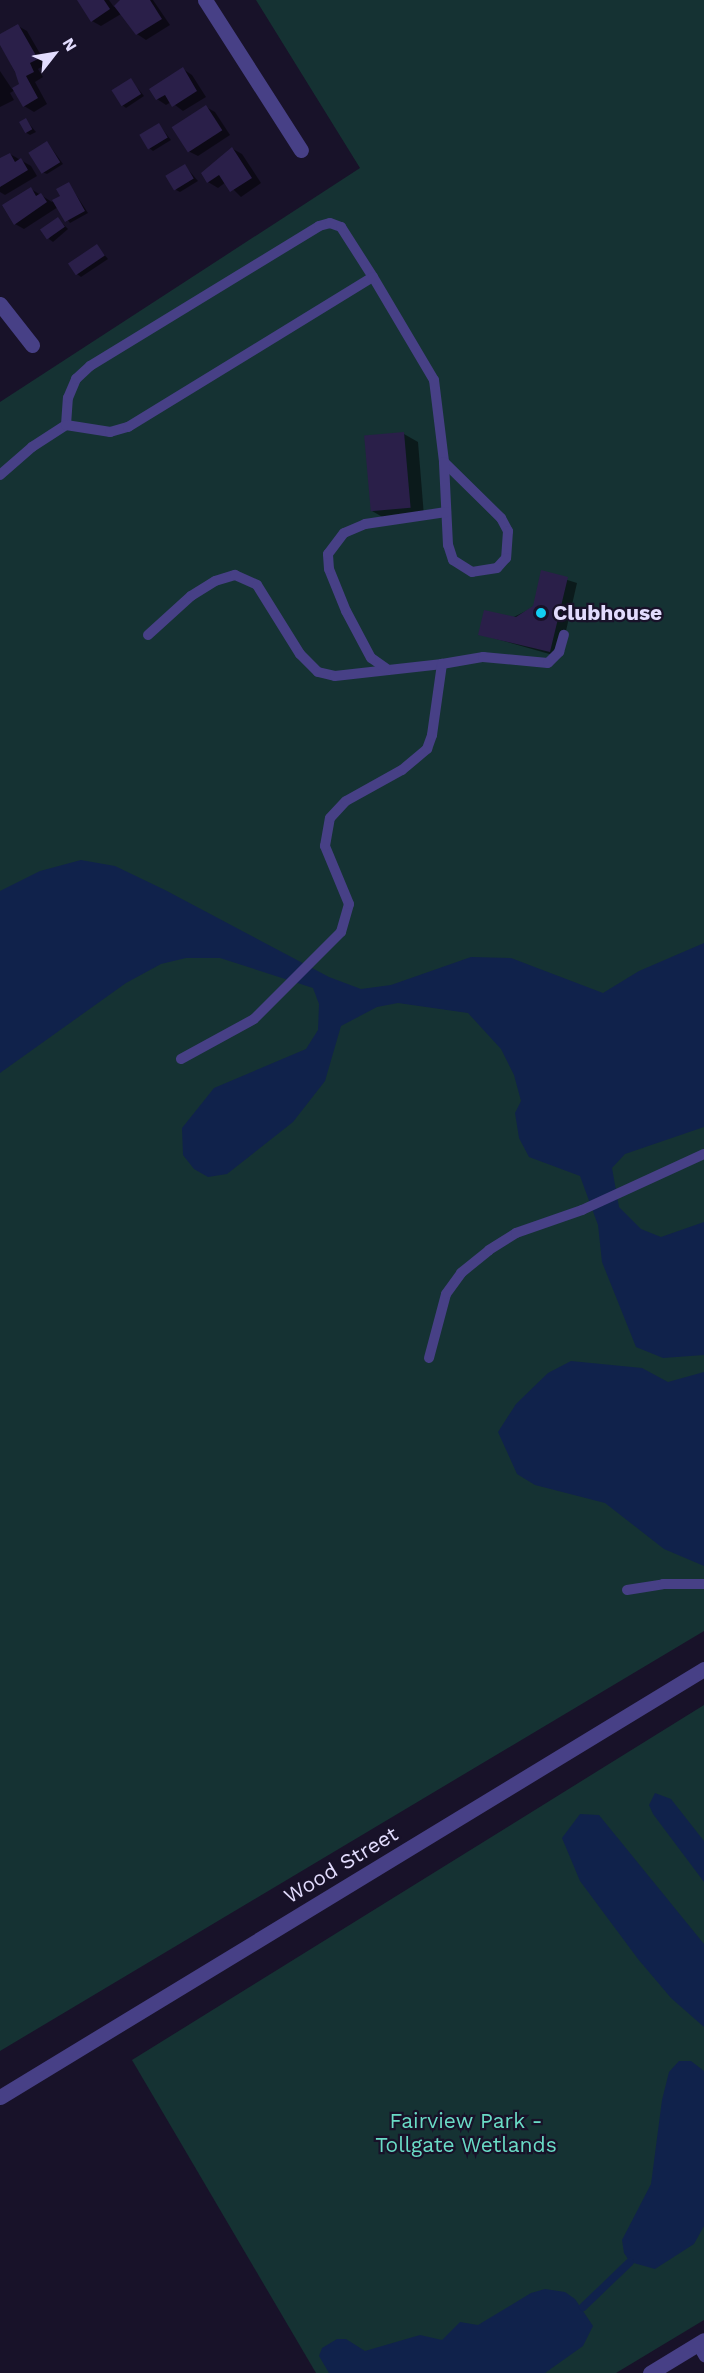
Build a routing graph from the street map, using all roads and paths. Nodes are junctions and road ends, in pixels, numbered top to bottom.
1 (205, 0) edge
2 (301, 150) dead end
3 (373, 277) junction
4 (0, 304) edge
5 (32, 345) dead end
6 (66, 425) junction
7 (444, 462) junction
8 (0, 475) edge
9 (446, 512) junction
10 (148, 634) dead end
11 (564, 635) dead end
12 (442, 664) junction
13 (387, 670) junction
14 (181, 1059) dead end
15 (704, 1154) edge
16 (429, 1358) dead end
17 (704, 1584) edge
18 (627, 1590) dead end
19 (704, 1669) edge
20 (0, 2097) edge
21 (702, 2347) edge
22 (650, 2373) edge

1 - 2 street
3 - 6 lane
3 - 6 lane
3 - 7 lane
4 - 5 street
6 - 8 lane
7 - 9 lane
7 - 9 lane
9 - 13 lane
10 - 13 lane
11 - 12 lane
12 - 13 lane
12 - 14 lane
15 - 16 lane
17 - 18 lane
19 - 20 street, Wood Street
21 - 22 street

